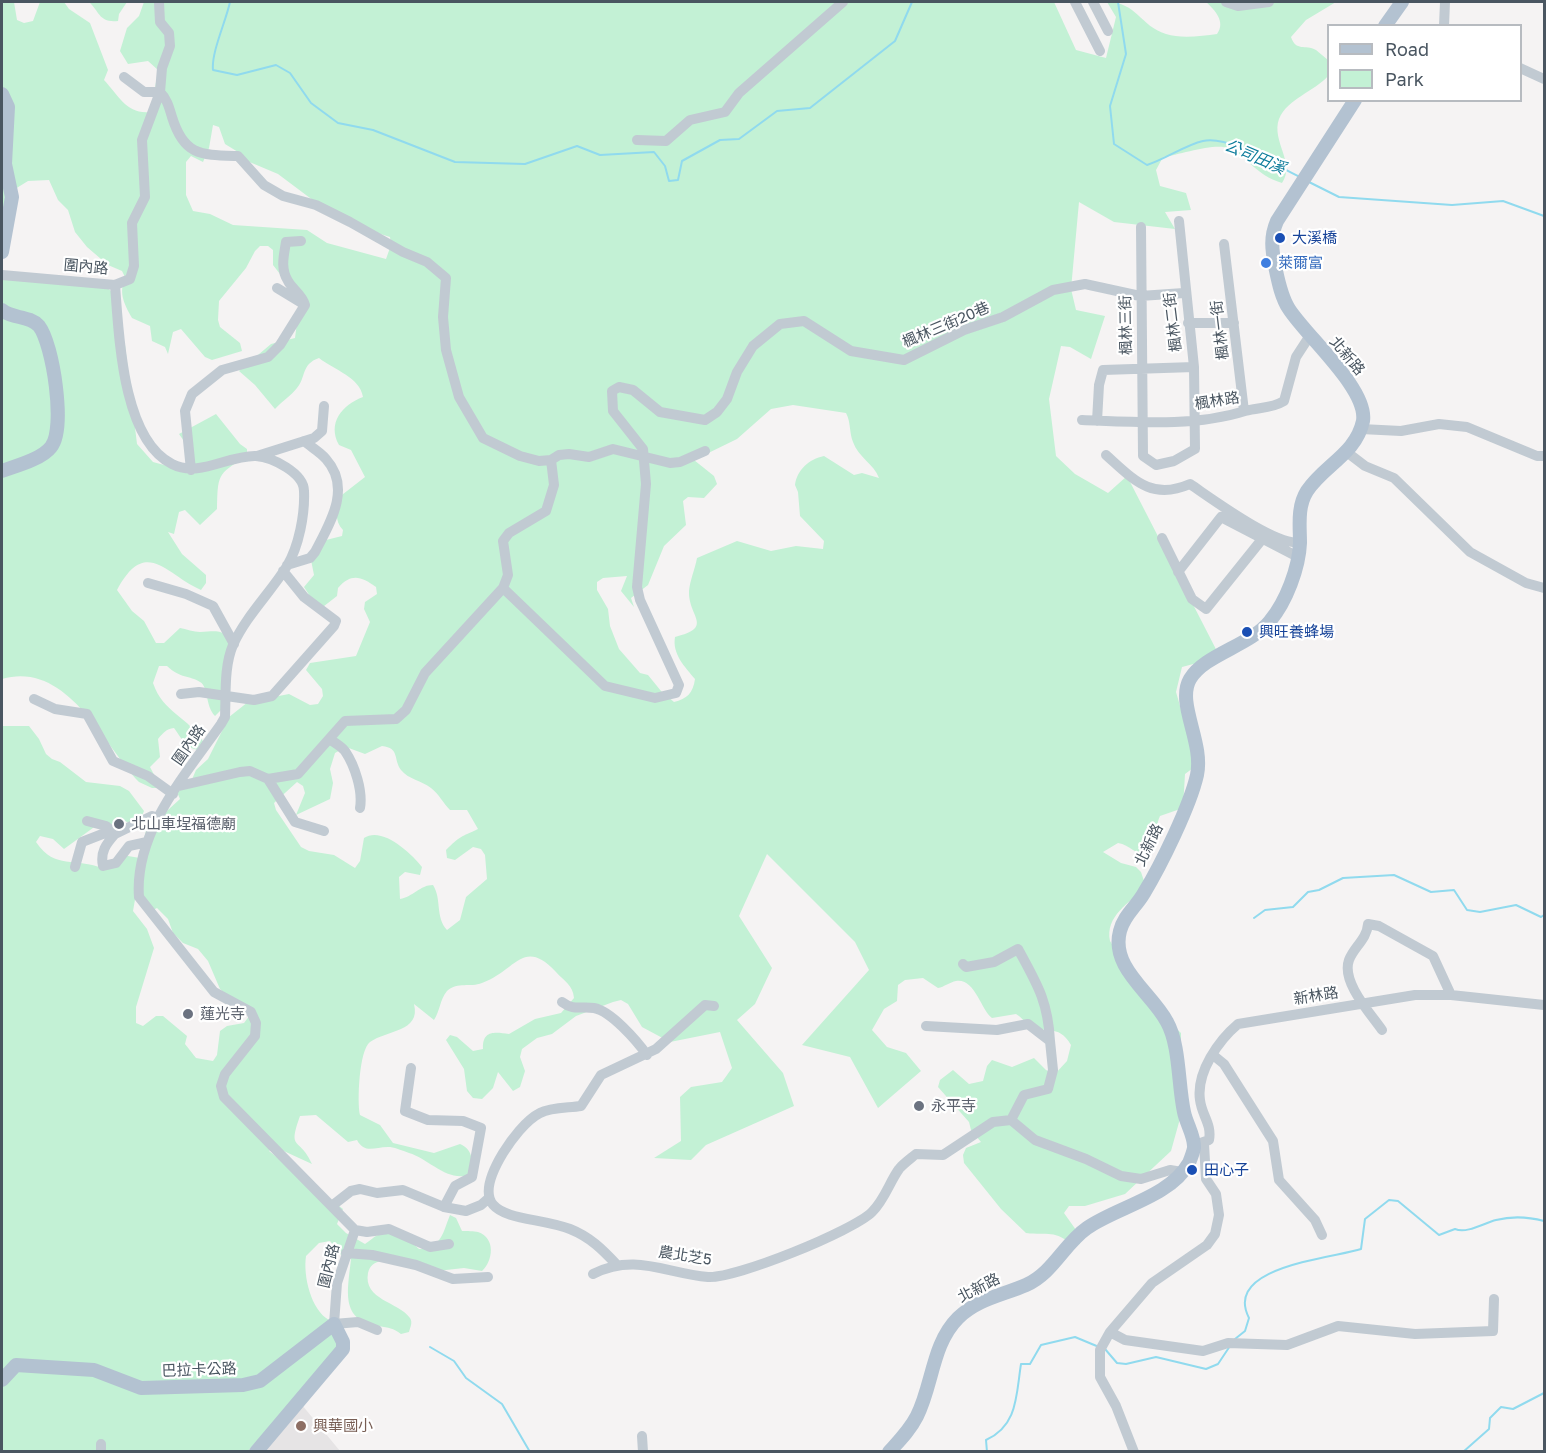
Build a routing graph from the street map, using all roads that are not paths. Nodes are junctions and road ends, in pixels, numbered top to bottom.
1 (158, 2) edge
2 (843, 2) edge
3 (1076, 2) edge
4 (1093, 2) edge
5 (1226, 2) edge
6 (1269, 2) edge
7 (1402, 2) edge
8 (1445, 2) edge
9 (1386, 24) edge
10 (1444, 24) edge
11 (1108, 31) dead end
12 (1100, 51) dead end
13 (1522, 68) edge
14 (124, 77) dead end
15 (1545, 79) edge
16 (160, 92) junction
17 (2, 94) edge
18 (1354, 102) edge
19 (637, 140) dead end
20 (1179, 221) dead end
21 (1141, 227) dead end
22 (301, 241) dead end
23 (1224, 244) dead end
24 (2, 252) edge
25 (2, 275) edge
26 (115, 285) junction
27 (277, 288) dead end
28 (1184, 293) junction
29 (1140, 296) junction
30 (305, 305) junction
31 (2, 310) edge
32 (1234, 322) junction
33 (1188, 323) junction
34 (1309, 337) junction
35 (1194, 367) junction
36 (1141, 370) junction
37 (324, 406) dead end
38 (1244, 411) junction
39 (1082, 420) dead end
40 (1195, 420) junction
41 (1098, 421) junction
42 (1142, 422) junction
43 (1361, 429) junction
44 (304, 441) junction
45 (705, 451) dead end
46 (1348, 453) junction
47 (645, 455) junction
48 (1106, 455) dead end
49 (257, 456) junction
50 (1545, 456) edge
51 (551, 460) junction
52 (191, 470) junction
53 (2, 471) edge
54 (1162, 538) dead end
55 (1263, 538) junction
56 (1300, 542) junction
57 (1298, 557) junction
58 (285, 568) junction
59 (1178, 572) junction
60 (148, 583) dead end
61 (502, 588) junction
62 (1545, 588) edge
63 (234, 644) junction
64 (181, 694) dead end
65 (225, 698) junction
66 (34, 699) dead end
67 (329, 739) junction
68 (268, 779) junction
69 (176, 790) junction
70 (360, 808) dead end
71 (159, 818) junction
72 (87, 821) dead end
73 (324, 831) dead end
74 (115, 834) junction
75 (147, 842) junction
76 (75, 867) dead end
77 (963, 964) dead end
78 (1451, 996) junction
79 (562, 1002) dead end
80 (1361, 1004) junction
81 (1545, 1005) edge
82 (714, 1006) dead end
83 (926, 1026) dead end
84 (1382, 1030) dead end
85 (1050, 1041) junction
86 (647, 1055) junction
87 (1213, 1055) junction
88 (411, 1068) dead end
89 (1011, 1119) junction
90 (1199, 1145) junction
91 (1182, 1172) junction
92 (489, 1198) junction
93 (333, 1205) junction
94 (444, 1207) junction
95 (355, 1230) junction
96 (1322, 1235) dead end
97 (449, 1244) dead end
98 (346, 1253) junction
99 (616, 1264) junction
100 (593, 1274) dead end
101 (488, 1277) dead end
102 (1494, 1299) dead end
103 (334, 1324) junction
104 (377, 1330) dead end
105 (1105, 1342) junction
106 (2, 1380) edge
107 (642, 1436) dead end
108 (256, 1452) edge
109 (643, 1452) edge
110 (889, 1452) edge
111 (1134, 1452) edge

1 - 16 street
2 - 19 street
3 - 12 street
4 - 11 street
5 - 6 street
7 - 9 main road
8 - 10 street
13 - 15 street
14 - 16 street
16 - 26 street
16 - 51 street
17 - 24 main road
18 - 34 main road, 北新路
20 - 28 street, 楓林二街
21 - 29 street, 楓林三街
22 - 30 street
23 - 32 street, 楓林一街
25 - 26 street, 圍內路
26 - 52 street, 圍內路
27 - 30 street
28 - 29 street
28 - 33 street, 楓林二街
29 - 36 street, 楓林三街
29 - 47 street, 楓林三街20巷
30 - 52 street
31 - 53 main road
32 - 33 street
32 - 38 street, 楓林一街
33 - 35 street, 楓林二街
34 - 38 street, 楓林路
34 - 43 main road, 北新路
35 - 36 street
35 - 40 street, 楓林二街
36 - 41 street
36 - 42 street, 楓林三街
37 - 44 street
38 - 40 street, 楓林路
39 - 41 street, 楓林路
40 - 42 street, 楓林路
40 - 42 street, 楓林二街
41 - 42 street, 楓林路
43 - 46 main road, 北新路
43 - 50 street
44 - 49 street
44 - 58 street
45 - 47 street
46 - 56 main road, 北新路
46 - 62 street
47 - 51 street
47 - 61 street
48 - 56 street
49 - 52 street
49 - 58 street, 圍內路
51 - 61 street
54 - 59 street
55 - 57 street
55 - 59 street
55 - 59 street
56 - 57 main road, 北新路
57 - 90 main road, 北新路
58 - 63 street, 圍內路
58 - 65 street
60 - 63 street
61 - 67 street
63 - 65 street, 圍內路
64 - 65 street
65 - 69 street, 圍內路
66 - 69 street
67 - 68 street
67 - 70 street
68 - 69 street
68 - 73 street
69 - 71 street, 圍內路
71 - 74 street
71 - 75 street, 圍內路
72 - 74 street
74 - 75 street
74 - 76 street
75 - 93 street, 圍內路
77 - 85 street
78 - 80 street, 新林路
78 - 80 street
78 - 81 street, 新林路
79 - 86 street
80 - 84 street
80 - 87 street, 新林路
82 - 86 street
83 - 85 street
85 - 89 street
86 - 92 street
87 - 90 street, 新林路
87 - 96 street
88 - 94 street
89 - 91 street
89 - 99 street, 農北芝5
90 - 91 main road, 北新路
90 - 105 street, 新林路
91 - 110 main road, 北新路
92 - 94 street
92 - 99 street
93 - 94 street
93 - 95 street, 圍內路
95 - 97 street
95 - 98 street, 圍內路
98 - 101 street
98 - 103 street, 圍內路
99 - 100 street
102 - 105 street
103 - 104 street
103 - 106 main road, 巴拉卡公路
103 - 108 main road
105 - 111 street
107 - 109 street

